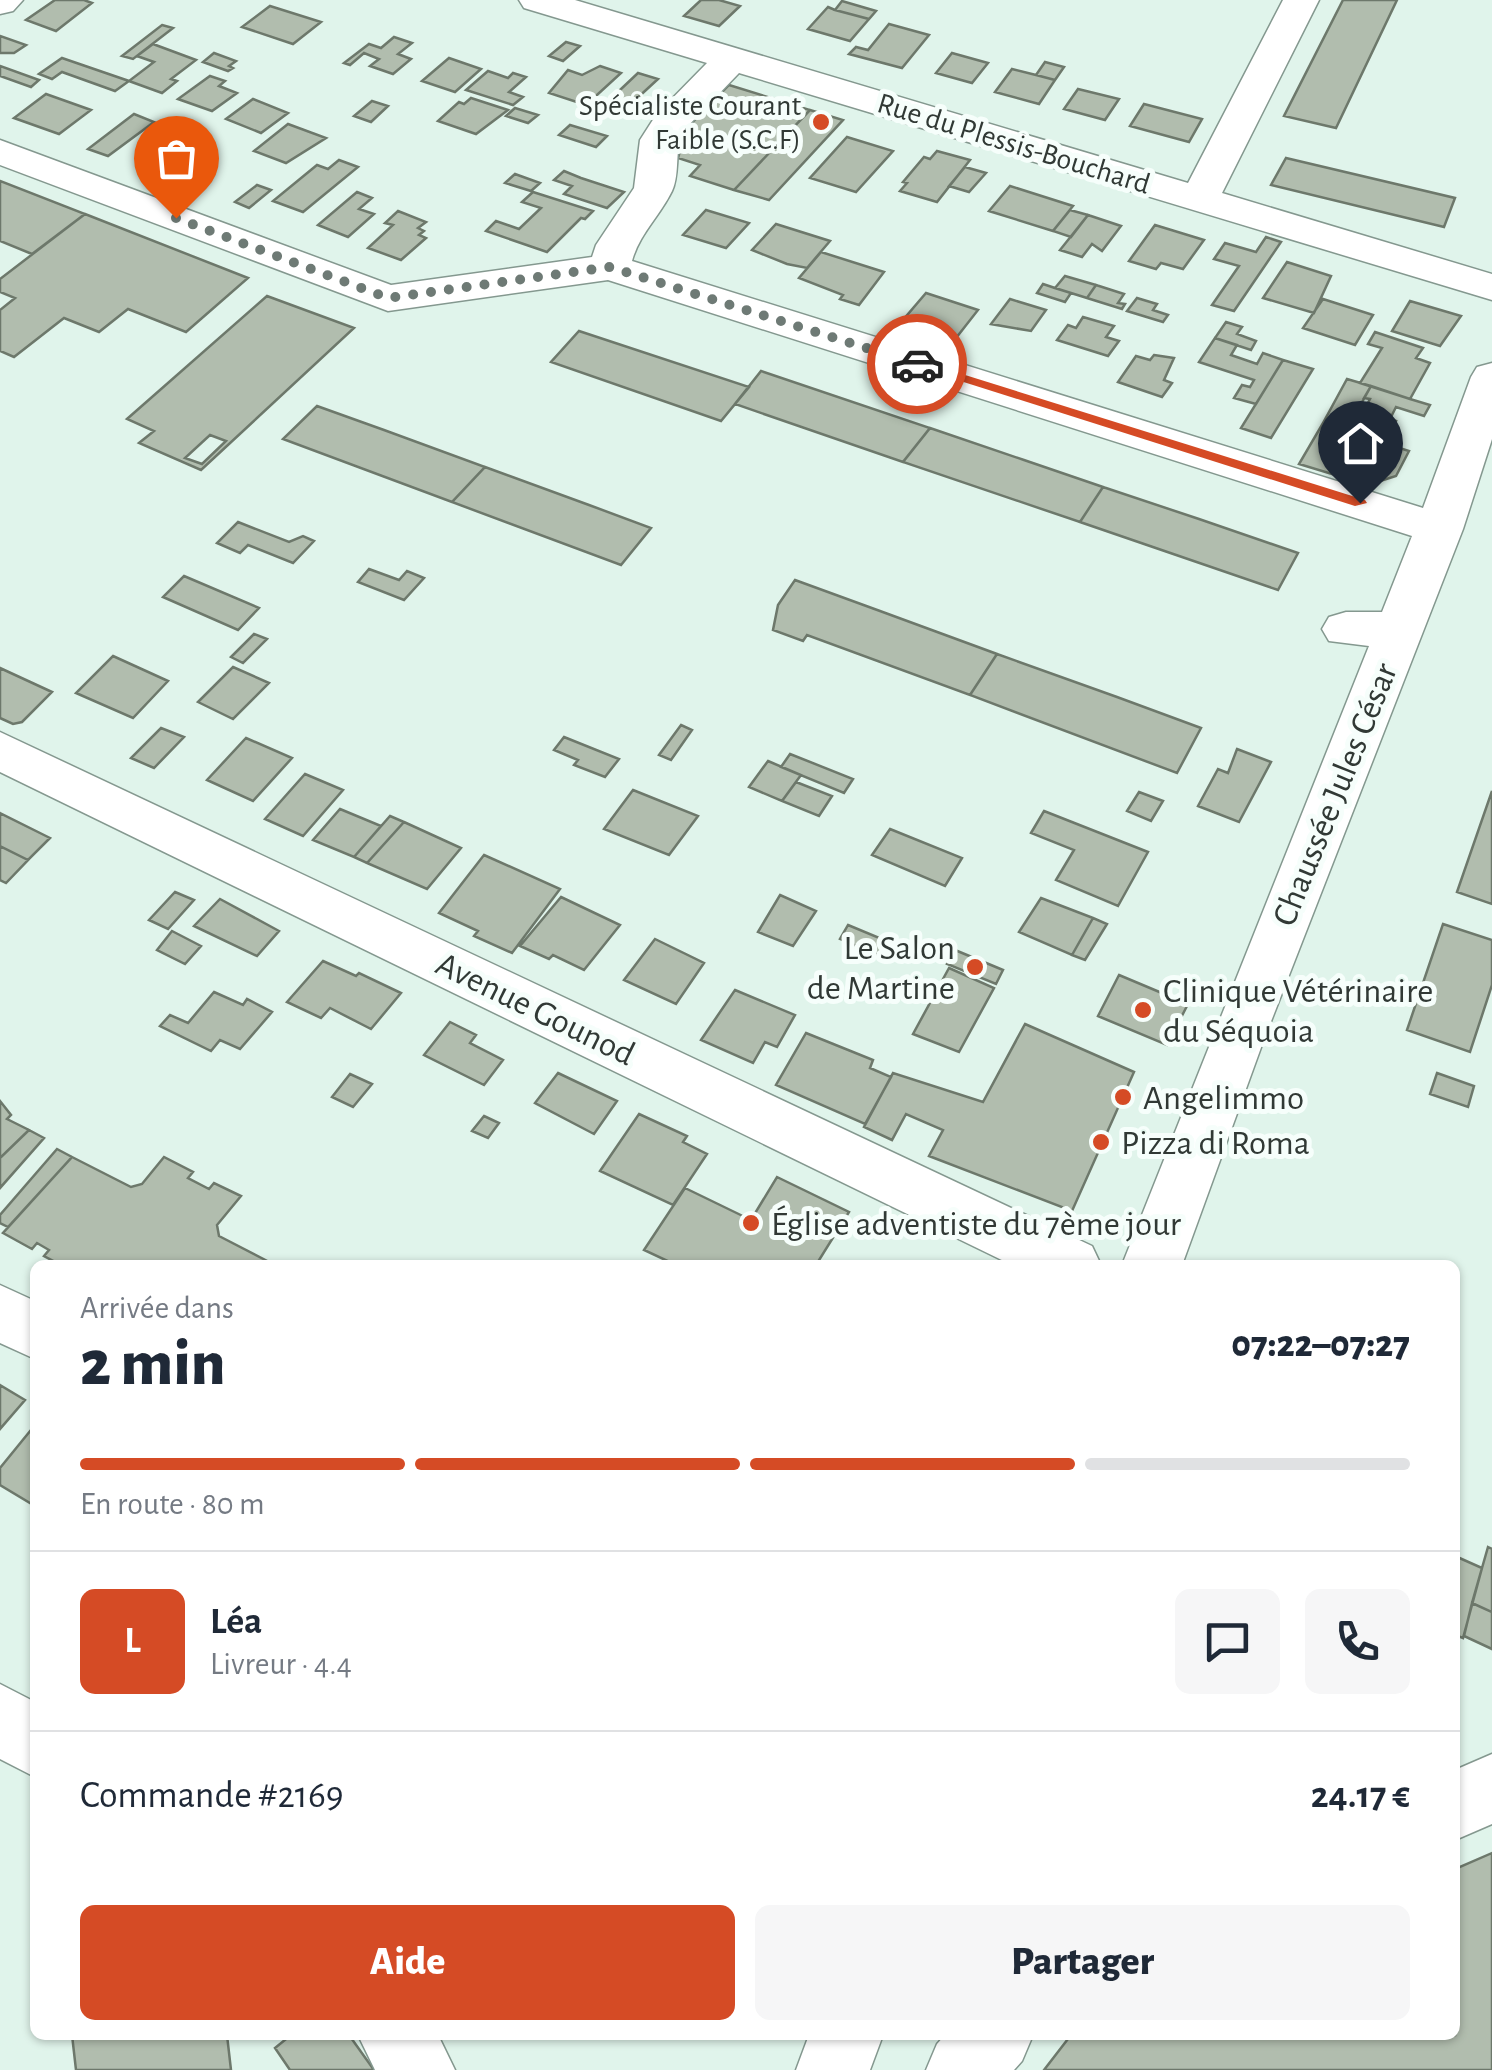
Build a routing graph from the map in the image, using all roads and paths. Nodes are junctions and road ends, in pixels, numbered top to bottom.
1 (537, 0) edge
2 (1301, 0) edge
3 (731, 60) junction
4 (0, 152) edge
5 (1199, 199) junction
6 (610, 267) junction
7 (1492, 286) edge
8 (1492, 377) edge
9 (1440, 529) junction
10 (1346, 629) dead end
11 (1400, 629) junction
12 (0, 750) edge
13 (1061, 1260) edge
14 (1155, 1260) edge
15 (0, 1312) edge
16 (30, 1329) edge
17 (0, 1718) edge
18 (30, 1739) edge
19 (1492, 1789) edge
20 (1460, 1803) edge
21 (398, 2040) edge
22 (844, 2040) edge
23 (991, 2040) edge
24 (418, 2070) edge
25 (833, 2070) edge
26 (962, 2070) edge

1 - 3 street, Rue du Plessis-Bouchard
2 - 5 street
3 - 5 street, Rue du Plessis-Bouchard
3 - 6 street
4 - 6 street
5 - 7 street, Rue du Plessis-Bouchard
6 - 9 street
8 - 9 street, Chaussée Jules César
9 - 11 street, Chaussée Jules César
10 - 11 street
11 - 14 street, Chaussée Jules César
12 - 13 street, Avenue Gounod
15 - 16 street
17 - 18 street
19 - 20 street
21 - 24 street
22 - 25 street
23 - 26 street

